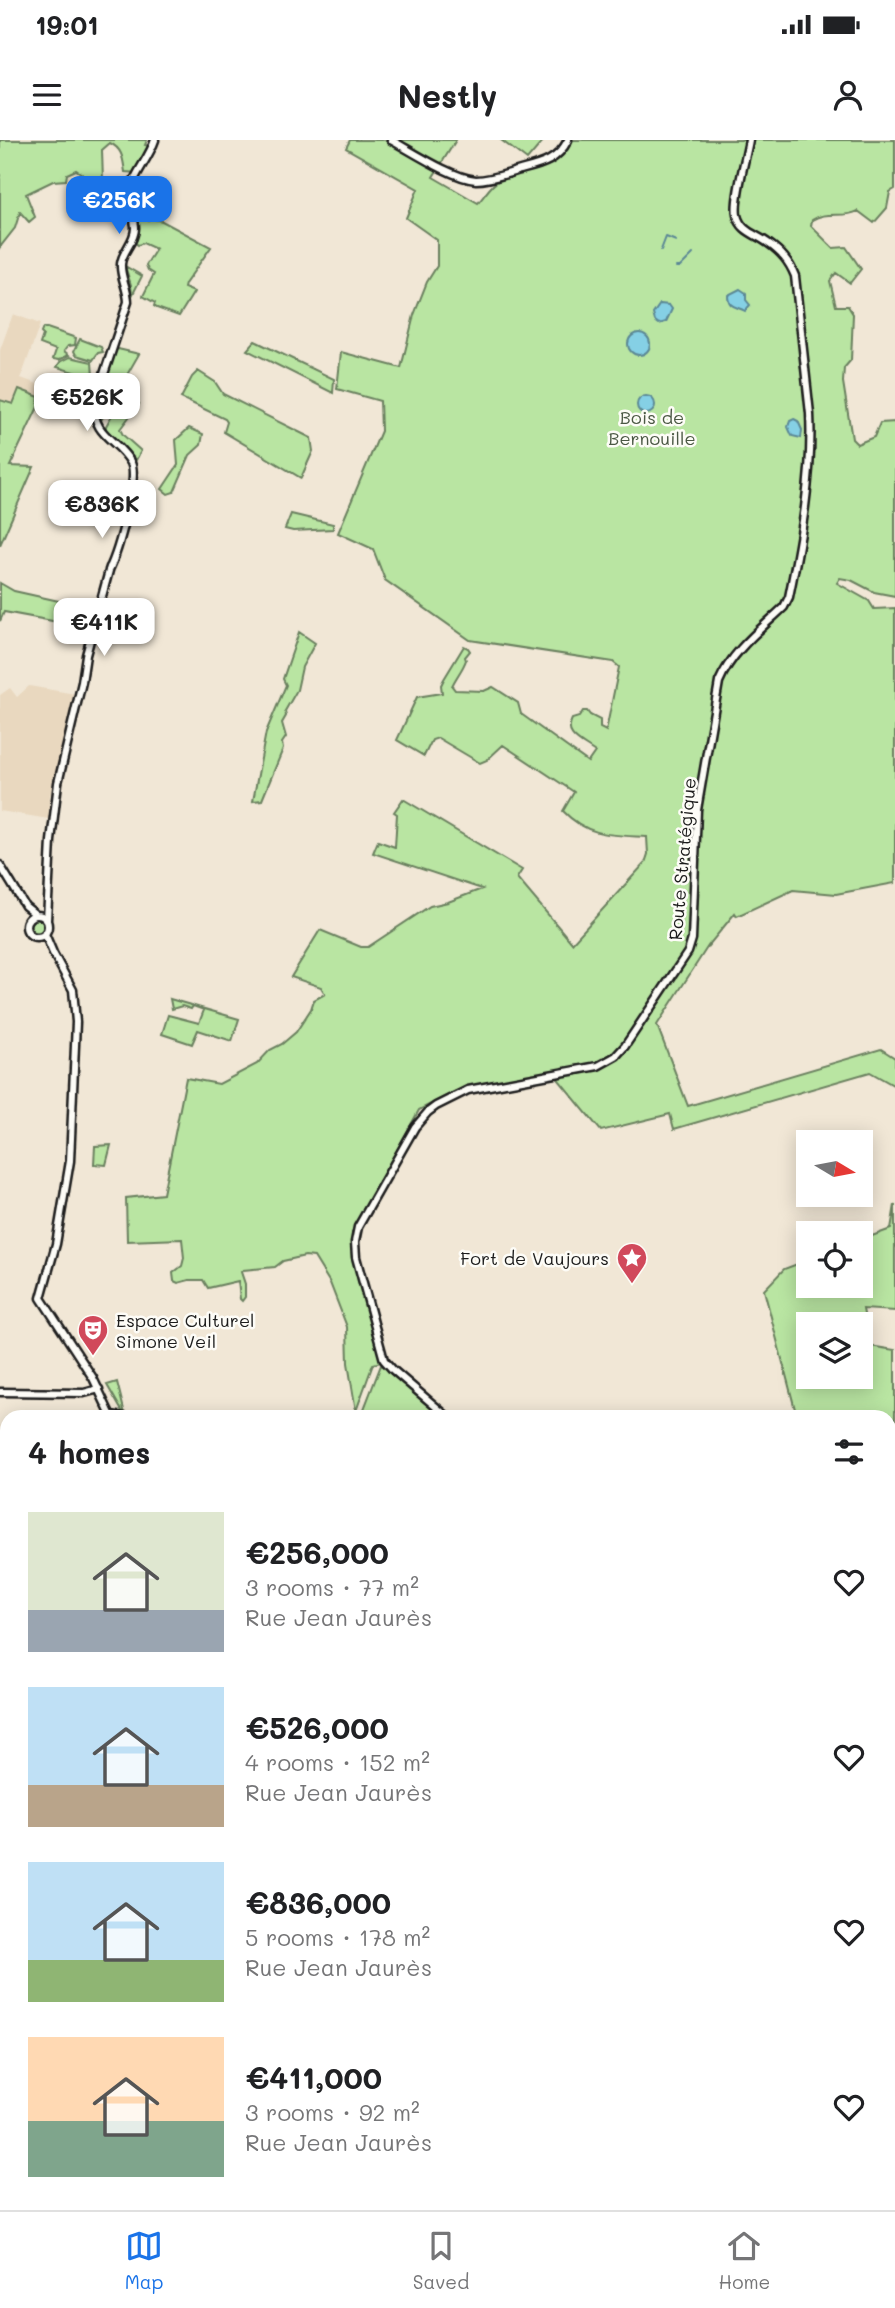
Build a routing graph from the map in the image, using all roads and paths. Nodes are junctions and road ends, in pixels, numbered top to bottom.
1 (155, 140) edge
2 (391, 140) edge
3 (568, 140) edge
4 (749, 140) edge
5 (0, 865) edge
6 (47, 901) junction
7 (25, 906) junction
8 (36, 914) junction
9 (27, 920) junction
10 (47, 920) junction
11 (45, 934) junction
12 (36, 937) junction
13 (53, 953) junction
14 (99, 1389) junction
15 (0, 1392) edge
16 (108, 1410) edge
17 (440, 1410) edge

1 - 6 street
2 - 3 street
4 - 17 street, Route Stratégique
5 - 7 street
6 - 8 street
6 - 10 street
7 - 8 street
7 - 9 street
8 - 9 street
8 - 10 street
9 - 12 street
10 - 11 street
11 - 12 street
11 - 13 street
12 - 13 street
13 - 14 street
14 - 15 street
14 - 16 street

